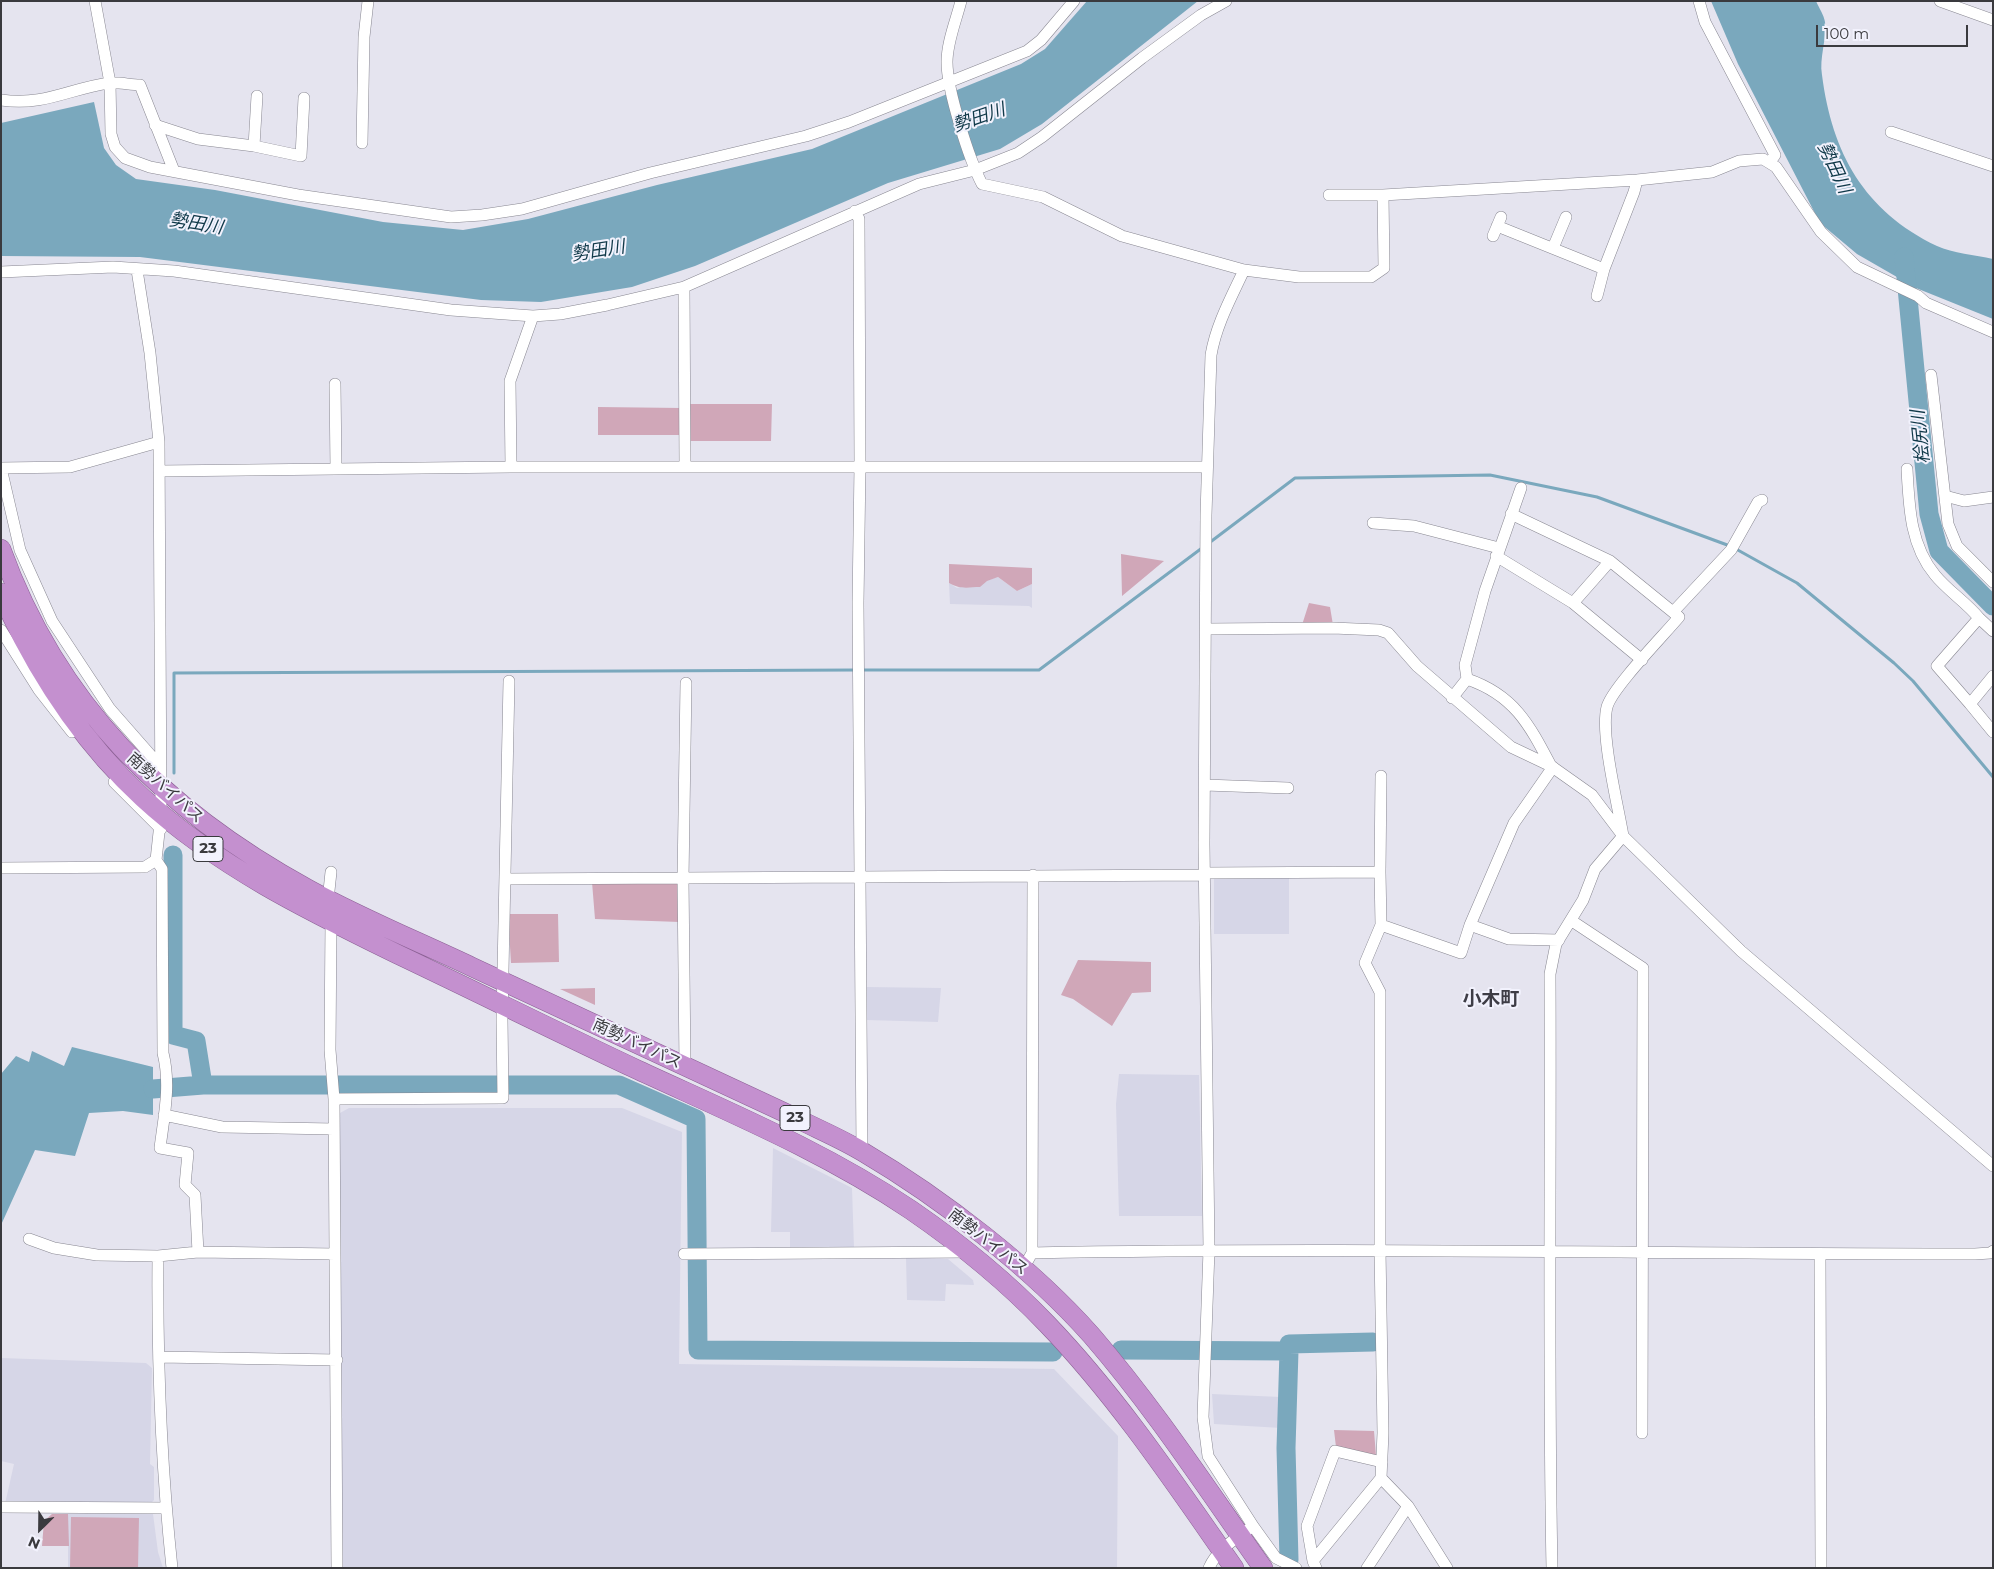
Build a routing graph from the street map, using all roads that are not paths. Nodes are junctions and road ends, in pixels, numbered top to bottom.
1 (95, 1) edge
2 (368, 1) edge
3 (961, 1) edge
4 (1074, 1) edge
5 (1226, 1) edge
6 (1700, 1) edge
7 (1940, 1) edge
8 (1993, 20) edge
9 (949, 80) junction
10 (110, 83) junction
11 (257, 96) dead end
12 (304, 98) dead end
13 (1, 100) edge
14 (155, 124) junction
15 (1891, 132) dead end
16 (362, 143) dead end
17 (254, 146) junction
18 (1770, 162) junction
19 (1993, 166) edge
20 (974, 168) junction
21 (174, 171) junction
22 (1636, 180) junction
23 (1329, 195) dead end
24 (1383, 195) junction
25 (855, 211) junction
26 (1566, 216) dead end
27 (1497, 226) dead end
28 (1554, 248) junction
29 (1604, 268) junction
30 (137, 270) junction
31 (1244, 270) junction
32 (1, 272) edge
33 (684, 287) junction
34 (1597, 296) dead end
35 (533, 316) junction
36 (1993, 332) edge
37 (1931, 375) dead end
38 (335, 384) dead end
39 (159, 442) junction
40 (511, 466) junction
41 (685, 466) junction
42 (860, 466) junction
43 (1207, 467) junction
44 (1, 468) edge
45 (336, 469) junction
46 (1907, 469) dead end
47 (160, 470) junction
48 (1521, 488) dead end
49 (1945, 496) junction
50 (1993, 497) edge
51 (1762, 500) dead end
52 (1959, 501) junction
53 (1511, 514) junction
54 (1373, 523) dead end
55 (1948, 524) junction
56 (1, 549) edge
57 (1498, 552) junction
58 (1610, 561) junction
59 (1990, 576) edge
60 (1, 593) edge
61 (1573, 603) junction
62 (1674, 611) junction
63 (1979, 618) junction
64 (1207, 629) junction
65 (1, 630) edge
66 (1993, 631) edge
67 (1642, 660) junction
68 (1993, 676) edge
69 (1466, 679) junction
70 (508, 681) dead end
71 (686, 683) dead end
72 (1452, 698) junction
73 (1970, 704) junction
74 (1993, 732) edge
75 (160, 766) junction
76 (1552, 767) junction
77 (1381, 776) dead end
78 (1205, 785) junction
79 (159, 786) junction
80 (1288, 788) dead end
81 (161, 821) junction
82 (1623, 836) junction
83 (156, 860) junction
84 (1, 868) edge
85 (331, 872) dead end
86 (1380, 872) junction
87 (1206, 874) junction
88 (1033, 875) junction
89 (860, 876) junction
90 (506, 879) junction
91 (683, 879) junction
92 (328, 900) junction
93 (331, 921) junction
94 (1572, 921) junction
95 (1381, 925) junction
96 (1470, 925) junction
97 (1559, 940) junction
98 (504, 982) junction
99 (502, 1005) junction
100 (685, 1066) junction
101 (334, 1099) junction
102 (164, 1115) junction
103 (334, 1129) junction
104 (862, 1151) junction
105 (1993, 1166) edge
106 (29, 1239) dead end
107 (1209, 1250) junction
108 (1380, 1250) junction
109 (1993, 1251) edge
110 (198, 1252) junction
111 (967, 1252) junction
112 (1643, 1252) junction
113 (1551, 1253) junction
114 (336, 1254) junction
115 (684, 1254) dead end
116 (1820, 1254) junction
117 (158, 1256) junction
118 (1027, 1261) junction
119 (159, 1357) junction
120 (336, 1360) junction
121 (1642, 1433) dead end
122 (1382, 1462) junction
123 (1381, 1478) junction
124 (1408, 1506) junction
125 (1, 1507) edge
126 (166, 1508) junction
127 (1247, 1531) junction
128 (1222, 1550) junction
129 (1314, 1564) edge
130 (172, 1568) edge
131 (337, 1568) edge
132 (1209, 1568) edge
133 (1234, 1568) edge
134 (1263, 1568) edge
135 (1296, 1568) edge
136 (1366, 1568) edge
137 (1447, 1568) edge
138 (1552, 1568) edge
139 (1821, 1568) edge

1 - 10 street
2 - 16 street
3 - 9 street
4 - 9 street
5 - 20 street
6 - 18 street
7 - 8 street
9 - 20 street
9 - 21 street
10 - 13 street
10 - 14 street
10 - 21 street
11 - 17 street
12 - 17 street
14 - 17 street
14 - 21 street
15 - 19 street
18 - 22 street
18 - 36 street
20 - 25 street
20 - 31 street
22 - 24 street
22 - 29 street
23 - 24 street
24 - 31 street
25 - 33 street
25 - 42 street
26 - 28 street
27 - 28 street
28 - 29 street
29 - 34 street
30 - 32 street
30 - 35 street
30 - 39 street
31 - 43 street
33 - 35 street
33 - 41 street
35 - 40 street
37 - 49 street
38 - 45 street
39 - 44 street
39 - 47 street
40 - 41 street
40 - 45 street
41 - 42 street
42 - 43 street
42 - 89 street
43 - 64 street
44 - 75 street
45 - 47 street
46 - 63 street
47 - 75 street
48 - 53 street
49 - 52 street
49 - 55 street
50 - 52 street
51 - 62 street
52 - 55 street
53 - 57 street
53 - 58 street
54 - 57 street
55 - 59 street
56 - 79 highway, 南勢バイパス / 23
57 - 61 street
57 - 69 street
58 - 61 street
58 - 62 street
60 - 81 highway, 南勢バイパス / 23
61 - 67 street
62 - 67 street
63 - 66 street
63 - 73 street
64 - 72 street
64 - 78 street
65 - 81 street
67 - 82 street
68 - 73 street
69 - 72 street
69 - 76 street
70 - 90 street
71 - 91 street
72 - 76 street
73 - 74 street
75 - 79 street
76 - 82 street
76 - 96 street
77 - 86 street
78 - 80 street
78 - 87 street
79 - 81 street
79 - 92 highway, 南勢バイパス / 23
81 - 83 street
81 - 93 highway, 南勢バイパス / 23
82 - 94 street
82 - 105 street
83 - 84 street
83 - 102 street
85 - 92 street
86 - 87 street
86 - 95 street
87 - 88 street
87 - 107 street
88 - 89 street
88 - 118 street
89 - 91 street
89 - 104 street
90 - 91 street
90 - 98 street
91 - 100 street
92 - 98 highway, 南勢バイパス / 23
93 - 99 highway, 南勢バイパス / 23
93 - 101 street
94 - 97 street
94 - 112 street
95 - 96 street
95 - 108 street
96 - 97 street
97 - 113 street
98 - 99 street
98 - 100 highway, 南勢バイパス / 23
99 - 101 street
99 - 111 highway, 南勢バイパス / 23
100 - 104 highway, 南勢バイパス / 23
101 - 103 street
102 - 103 street
102 - 110 street
103 - 114 street
104 - 118 highway, 南勢バイパス / 23
106 - 117 street
107 - 108 street
107 - 118 street
107 - 127 street
108 - 113 street
108 - 122 street
109 - 116 street
110 - 114 street
110 - 117 street
111 - 115 street
111 - 128 highway, 南勢バイパス / 23
112 - 113 street
112 - 116 street
112 - 121 street
113 - 138 street
114 - 120 street
116 - 139 street
117 - 119 street
118 - 127 highway, 南勢バイパス / 23
119 - 120 street
119 - 126 street
120 - 131 street
122 - 123 street
122 - 129 street
123 - 124 street
123 - 129 street
124 - 136 street
124 - 137 street
125 - 126 street
126 - 130 street
127 - 128 street
127 - 134 highway, 南勢バイパス / 23
127 - 135 street
128 - 132 street
128 - 133 highway, 南勢バイパス / 23

